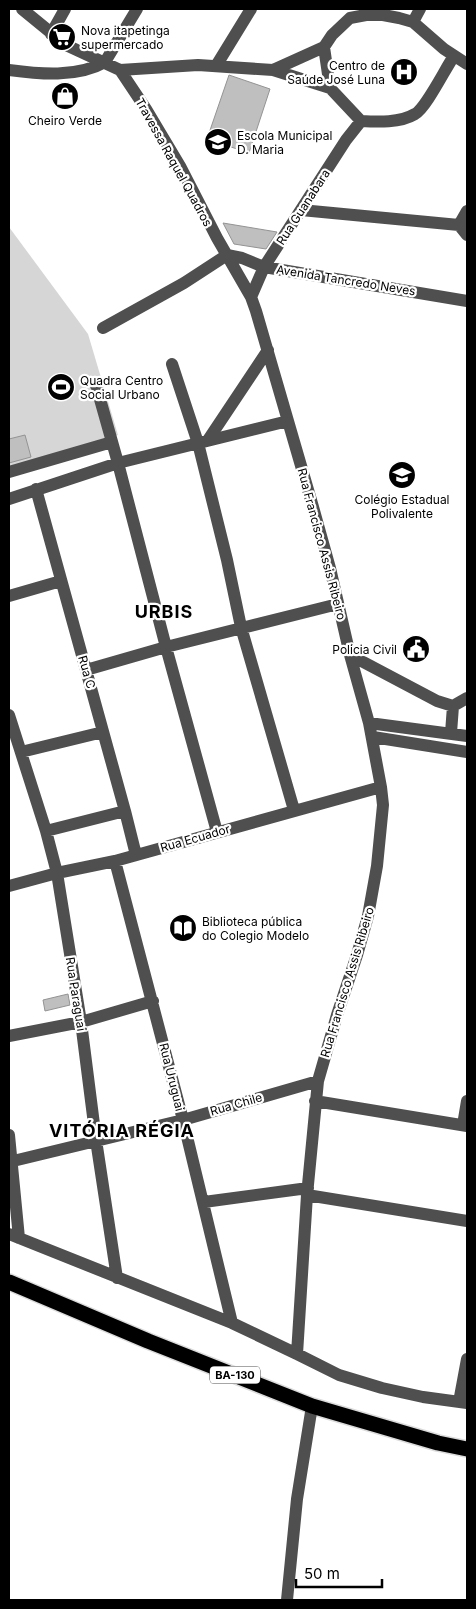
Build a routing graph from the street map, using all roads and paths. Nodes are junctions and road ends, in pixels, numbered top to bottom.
1 (22, 9) edge
2 (65, 9) edge
3 (137, 9) edge
4 (251, 9) edge
5 (420, 9) edge
6 (348, 13) edge
7 (413, 22) junction
8 (51, 34) junction
9 (324, 47) junction
10 (454, 56) junction
11 (105, 62) junction
12 (467, 64) edge
13 (216, 66) junction
14 (9, 70) edge
15 (120, 70) junction
16 (273, 70) junction
17 (330, 88) junction
18 (361, 121) junction
19 (301, 210) junction
20 (467, 211) edge
21 (459, 225) junction
22 (467, 235) edge
23 (227, 256) junction
24 (264, 267) junction
25 (251, 297) junction
26 (467, 301) edge
27 (103, 328) dead end
28 (268, 350) junction
29 (172, 364) dead end
30 (96, 385) dead end
31 (288, 421) junction
32 (112, 442) junction
33 (203, 442) junction
34 (118, 463) junction
35 (9, 472) edge
36 (36, 489) junction
37 (9, 499) edge
38 (61, 581) junction
39 (9, 596) edge
40 (338, 604) junction
41 (241, 627) junction
42 (166, 647) junction
43 (350, 656) junction
44 (86, 670) junction
45 (467, 698) edge
46 (453, 706) junction
47 (9, 715) edge
48 (370, 723) junction
49 (103, 732) junction
50 (451, 733) junction
51 (467, 736) edge
52 (373, 737) junction
53 (21, 752) junction
54 (467, 752) edge
55 (381, 787) junction
56 (294, 810) junction
57 (125, 811) junction
58 (46, 831) junction
59 (217, 832) junction
60 (136, 855) junction
61 (116, 861) junction
62 (57, 873) junction
63 (9, 886) edge
64 (153, 1001) junction
65 (81, 1022) junction
66 (9, 1036) edge
67 (318, 1081) junction
68 (315, 1101) junction
69 (467, 1101) edge
70 (183, 1120) junction
71 (465, 1125) edge
72 (9, 1135) edge
73 (96, 1140) junction
74 (11, 1162) edge
75 (308, 1191) junction
76 (204, 1202) junction
77 (467, 1221) edge
78 (14, 1236) edge
79 (117, 1278) junction
80 (9, 1282) edge
81 (232, 1323) junction
82 (297, 1354) junction
83 (467, 1359) edge
84 (463, 1403) edge
85 (312, 1406) junction
86 (467, 1449) edge
87 (286, 1600) edge

1 - 8 street
2 - 8 street
3 - 11 street
4 - 13 street
5 - 7 street
6 - 7 street
6 - 9 street
7 - 10 street
8 - 11 street
9 - 16 street
9 - 17 street
10 - 12 street
10 - 18 street
11 - 14 street
11 - 15 street
13 - 15 street
13 - 16 street
15 - 23 street, Travessa Raquel Quadros
16 - 17 street
17 - 18 street
18 - 19 street, Rua Guanabara
19 - 21 street
19 - 24 street, Rua Guanabara
20 - 21 street
21 - 22 street
23 - 24 street, Avenida Tancredo Neves
23 - 25 street, Travessa Raquel Quadros
23 - 27 street
24 - 25 street, Rua Guanabara
24 - 26 street, Avenida Tancredo Neves
25 - 28 street, Rua Francisco Assis Ribeiro
28 - 31 street, Rua Francisco Assis Ribeiro
28 - 33 street
29 - 33 street
30 - 32 street
31 - 33 street
31 - 40 street, Rua Francisco Assis Ribeiro
32 - 34 street
32 - 35 street
33 - 34 street
33 - 41 street
34 - 36 street
34 - 42 street
36 - 37 street
36 - 38 street, Rua C
38 - 39 street
38 - 44 street, Rua C
40 - 41 street
40 - 43 street, Rua Francisco Assis Ribeiro
41 - 42 street
41 - 56 street
42 - 44 street
42 - 59 street
43 - 46 street
43 - 48 street, Rua Francisco Assis Ribeiro
44 - 49 street, Rua C
45 - 46 street
46 - 50 street
47 - 53 street, Rua Paraguai
48 - 50 street
48 - 52 street, Rua Francisco Assis Ribeiro
49 - 53 street
49 - 57 street, Rua C
50 - 51 street
52 - 54 street
52 - 55 street, Rua Francisco Assis Ribeiro
53 - 58 street, Rua Paraguai
55 - 56 street, Rua Ecuador
55 - 67 street, Rua Francisco Assis Ribeiro
56 - 59 street, Rua Ecuador
57 - 58 street
57 - 60 street, Rua C
58 - 62 street, Rua Paraguai
59 - 60 street, Rua Ecuador
60 - 61 street, Rua Ecuador
61 - 62 street, Rua Ecuador
61 - 64 street, Rua Uruguai
62 - 63 street, Rua Ecuador
62 - 65 street, Rua Paraguai
64 - 65 street
64 - 70 street, Rua Uruguai
65 - 66 street
65 - 73 street, Rua Paraguai
67 - 68 street, Rua Francisco Assis Ribeiro
67 - 70 street, Rua Chile
68 - 71 street
68 - 75 street, Rua Francisco Assis Ribeiro
69 - 71 street
70 - 73 street, Rua Chile
70 - 76 street, Rua Uruguai
72 - 74 street
73 - 74 street, Rua Chile
73 - 79 street, Rua Paraguai
74 - 78 street
75 - 76 street
75 - 77 street
75 - 82 street, Rua Francisco Assis Ribeiro
76 - 81 street, Rua Uruguai
78 - 79 street
79 - 81 street
80 - 85 highway, BA-130
81 - 82 street
82 - 84 street
83 - 84 street
85 - 86 highway, BA-130
85 - 87 street

